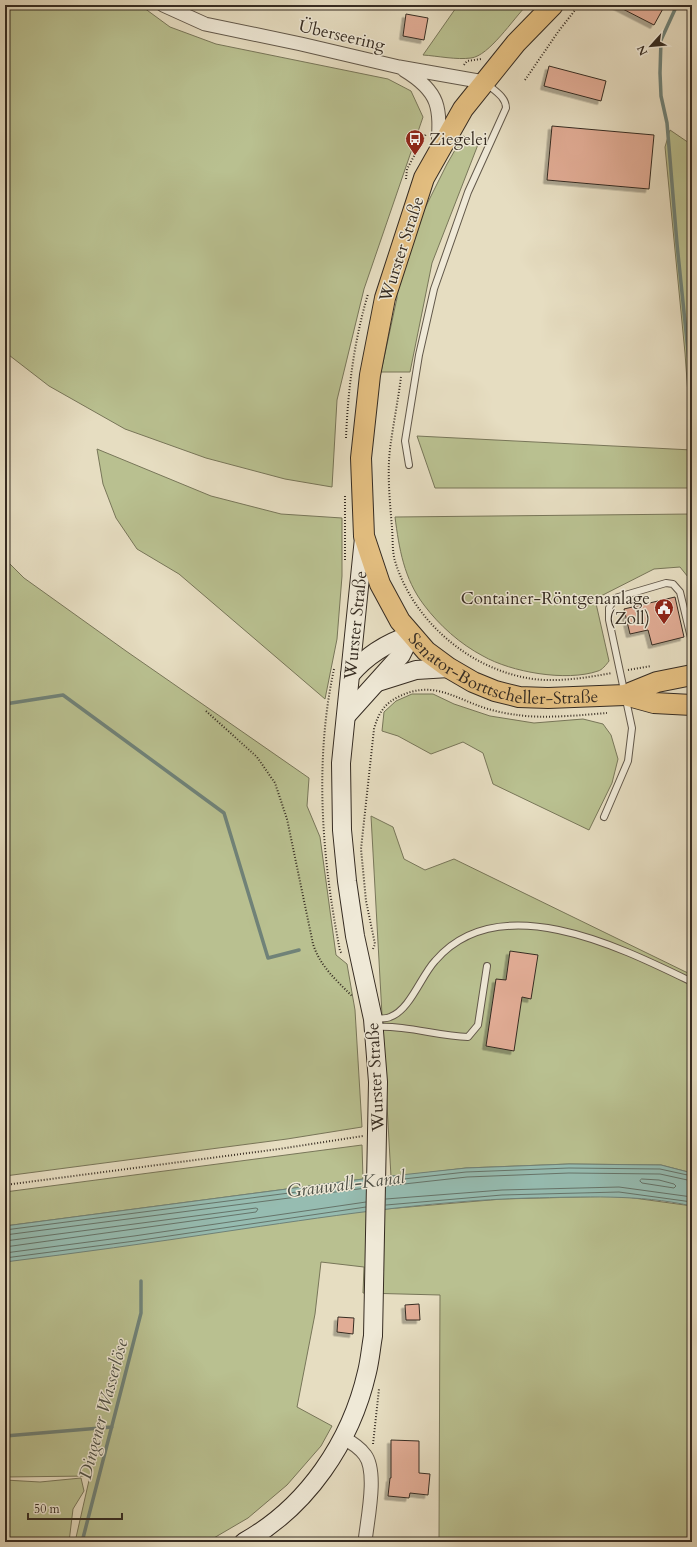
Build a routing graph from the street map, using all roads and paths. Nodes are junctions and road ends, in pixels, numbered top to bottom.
1 (162, 5) edge
2 (552, 5) edge
3 (578, 5) edge
4 (399, 67) junction
5 (525, 80) dead end
6 (484, 82) junction
7 (438, 151) junction
8 (401, 377) dead end
9 (409, 465) dead end
10 (364, 536) junction
11 (411, 635) junction
12 (692, 642) edge
13 (449, 668) junction
14 (620, 672) junction
15 (350, 675) junction
16 (692, 675) edge
17 (377, 682) junction
18 (657, 682) junction
19 (627, 703) junction
20 (692, 705) edge
21 (206, 711) dead end
22 (347, 715) junction
23 (604, 817) dead end
24 (371, 955) dead end
25 (486, 966) dead end
26 (692, 982) edge
27 (370, 1000) junction
28 (373, 1023) junction
29 (378, 1135) junction
30 (5, 1185) edge
31 (343, 1438) junction
32 (244, 1542) edge
33 (365, 1542) edge

1 - 4 street, Überseering
2 - 6 main road, Wurster Straße
3 - 5 path
4 - 6 street, Überseering
4 - 7 street, Überseering
6 - 7 main road, Wurster Straße
6 - 9 lane
7 - 10 main road, Wurster Straße
8 - 14 path
10 - 11 main road, Wurster Straße
10 - 15 main road, Wurster Straße
11 - 13 main road, Senator-Borttscheller-Straße
11 - 15 main road, Senator-Borttscheller-Straße
11 - 17 main road, Wurster Straße
12 - 14 lane
13 - 17 main road, Wurster Straße
13 - 19 main road, Senator-Borttscheller-Straße
14 - 18 path
14 - 19 lane
15 - 22 main road, Wurster Straße
16 - 18 main road, Senator-Borttscheller-Straße
17 - 22 main road, Wurster Straße
18 - 19 main road, Senator-Borttscheller-Straße
19 - 20 main road, Senator-Borttscheller-Straße
19 - 23 lane
19 - 24 path
21 - 27 path
22 - 27 main road, Wurster Straße
25 - 28 lane
26 - 28 lane
27 - 28 main road, Wurster Straße
28 - 29 main road, Wurster Straße
29 - 30 path
29 - 31 main road, Wurster Straße
31 - 32 main road, Wurster Straße
31 - 33 street

